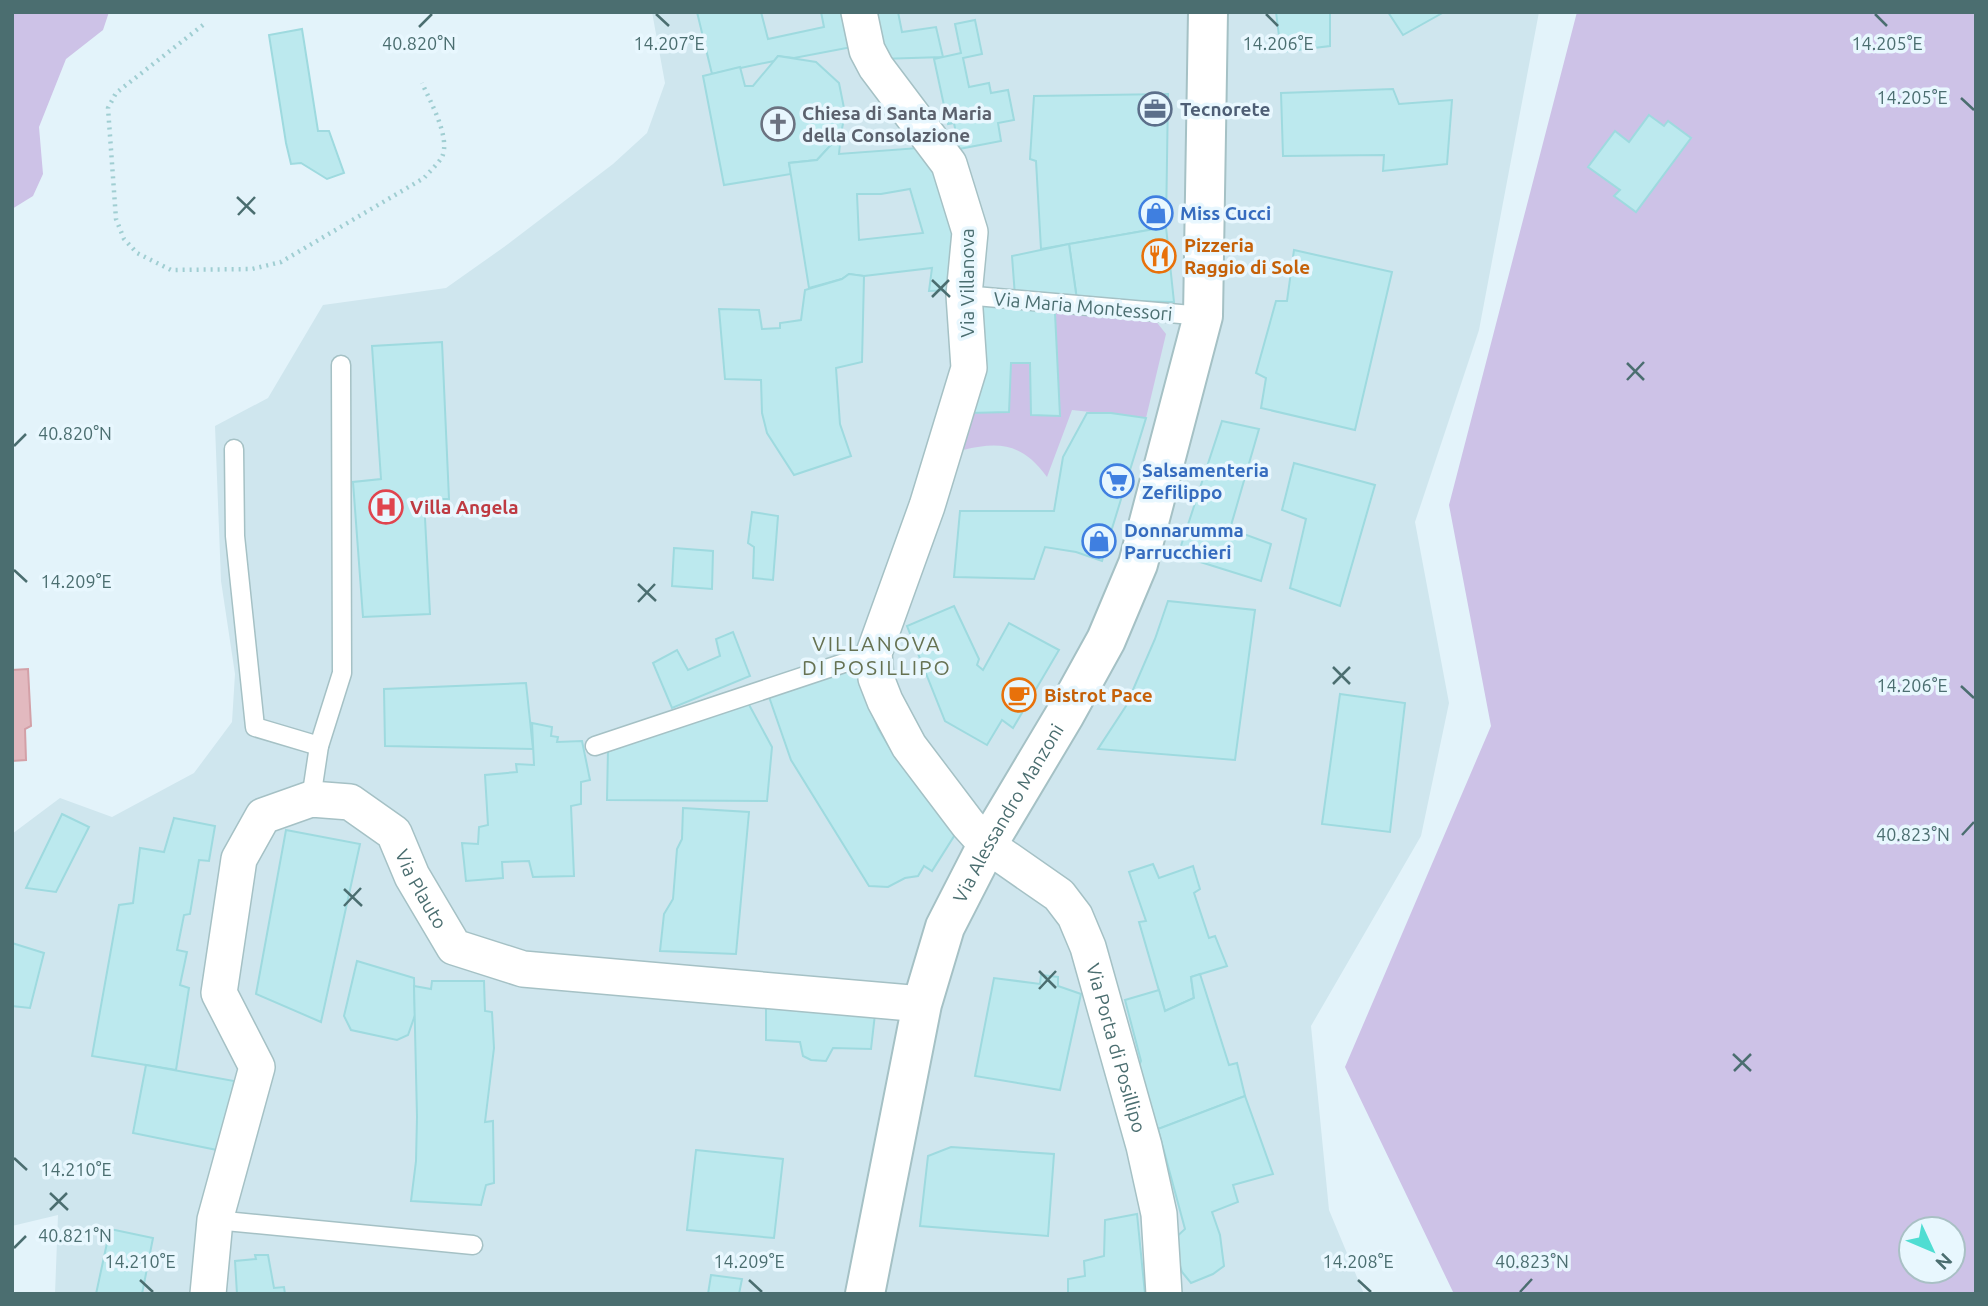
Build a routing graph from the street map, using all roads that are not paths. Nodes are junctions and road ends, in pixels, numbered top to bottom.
1 (859, 12) edge
2 (1208, 12) edge
3 (964, 295) junction
4 (1203, 316) junction
5 (341, 365) dead end
6 (234, 449) dead end
7 (874, 653) junction
8 (319, 746) junction
9 (595, 746) dead end
10 (312, 799) junction
11 (987, 845) junction
12 (922, 1004) junction
13 (215, 1220) junction
14 (474, 1245) dead end
15 (208, 1294) edge
16 (865, 1294) edge
17 (1164, 1294) edge

1 - 3 street, Via Villanova
2 - 4 street, Via Alessandro Manzoni
3 - 4 lane, Via Maria Montessori
3 - 7 street, Via Villanova
4 - 11 street, Via Alessandro Manzoni
5 - 8 lane
6 - 8 lane
7 - 9 lane
7 - 11 street, Via Villanova
8 - 10 lane
10 - 12 street, Via Plauto
10 - 13 street, Via Plauto
11 - 12 street, Via Alessandro Manzoni
11 - 17 street, Via Porta di Posillipo
12 - 16 street, Via Alessandro Manzoni
13 - 14 lane
13 - 15 street, Via Plauto

